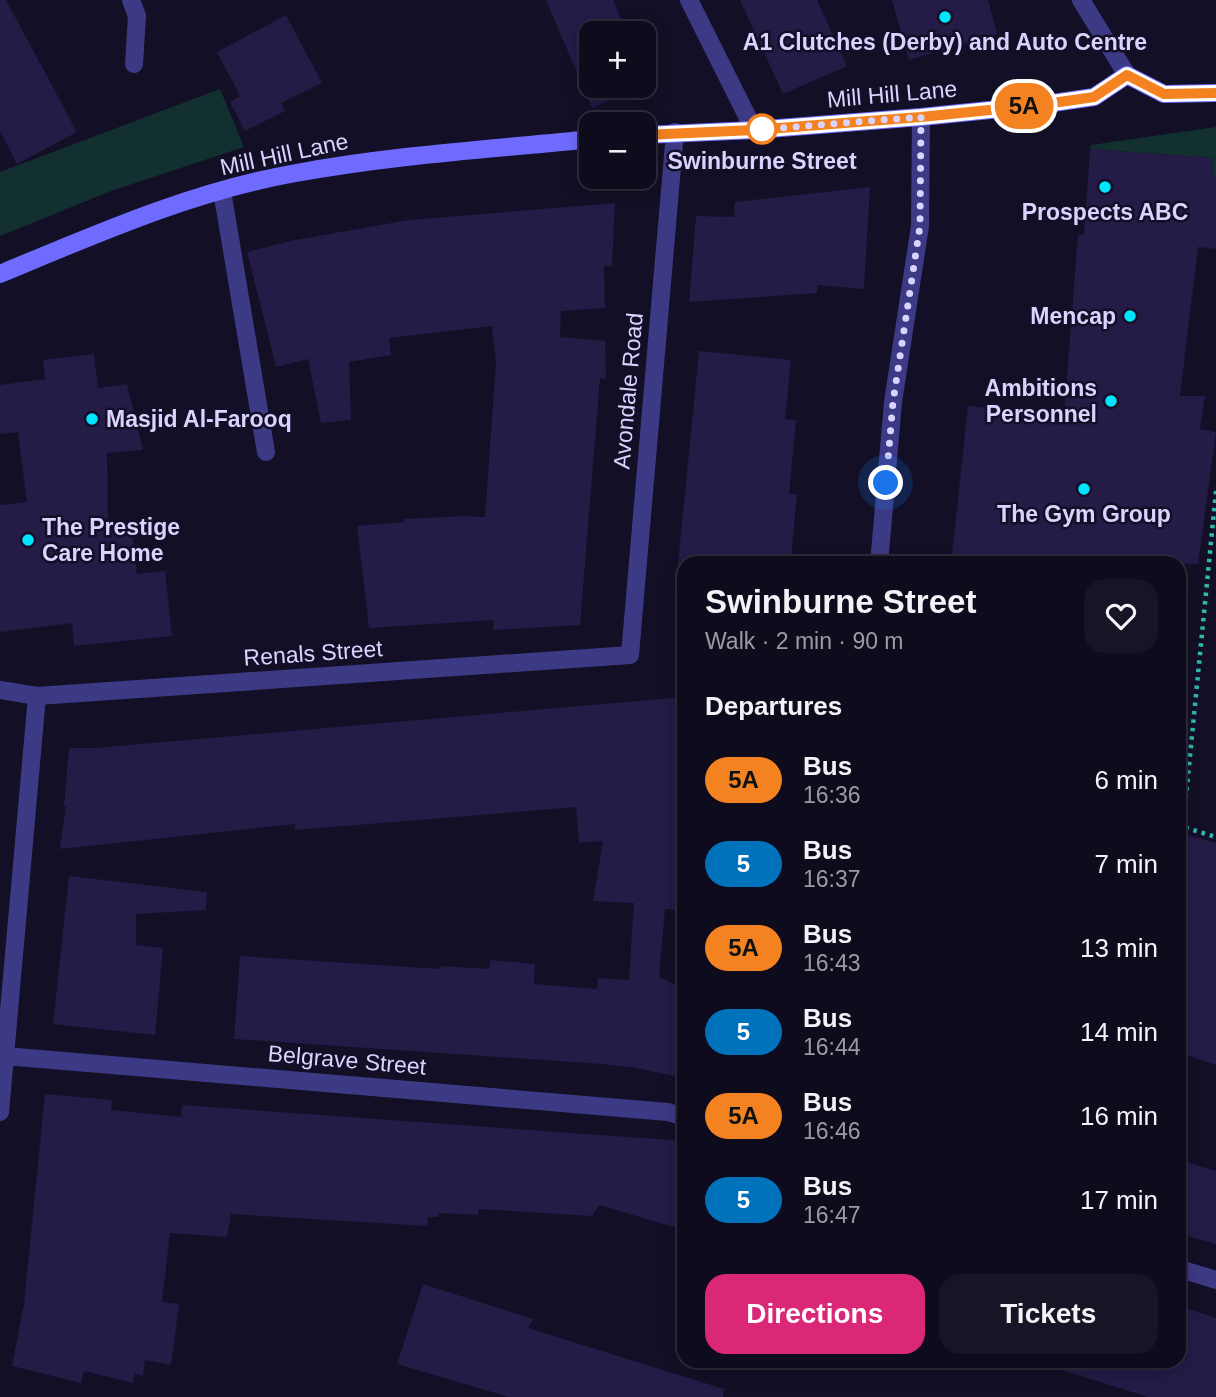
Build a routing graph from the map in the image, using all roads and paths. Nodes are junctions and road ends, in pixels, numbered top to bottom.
1 (131, 0) edge
2 (689, 0) edge
3 (1081, 0) edge
4 (134, 64) dead end
5 (1127, 75) junction
6 (1216, 93) edge
7 (921, 117) junction
8 (754, 130) junction
9 (675, 132) junction
10 (656, 134) edge
11 (579, 140) edge
12 (222, 191) junction
13 (0, 274) edge
14 (266, 452) dead end
15 (1216, 491) edge
16 (880, 556) edge
17 (630, 656) joint
18 (0, 690) edge
19 (37, 696) junction
20 (1186, 796) edge
21 (1186, 828) edge
22 (1216, 837) edge
23 (5, 1056) junction
24 (0, 1112) edge
25 (677, 1115) edge
26 (1186, 1271) edge
27 (1216, 1280) edge

1 - 4 street
2 - 8 street
3 - 5 street
5 - 6 street
5 - 7 street, Mill Hill Lane
7 - 8 street, Mill Hill Lane
7 - 16 street
8 - 9 street, Mill Hill Lane
9 - 10 street, Mill Hill Lane
9 - 17 street, Avondale Road
11 - 12 street, Mill Hill Lane
12 - 13 street, Mill Hill Lane
12 - 14 street
15 - 20 path
17 - 19 street, Renals Street
18 - 19 street, Renals Street
19 - 23 street
21 - 22 path
23 - 24 street
23 - 25 street, Belgrave Street
26 - 27 street

